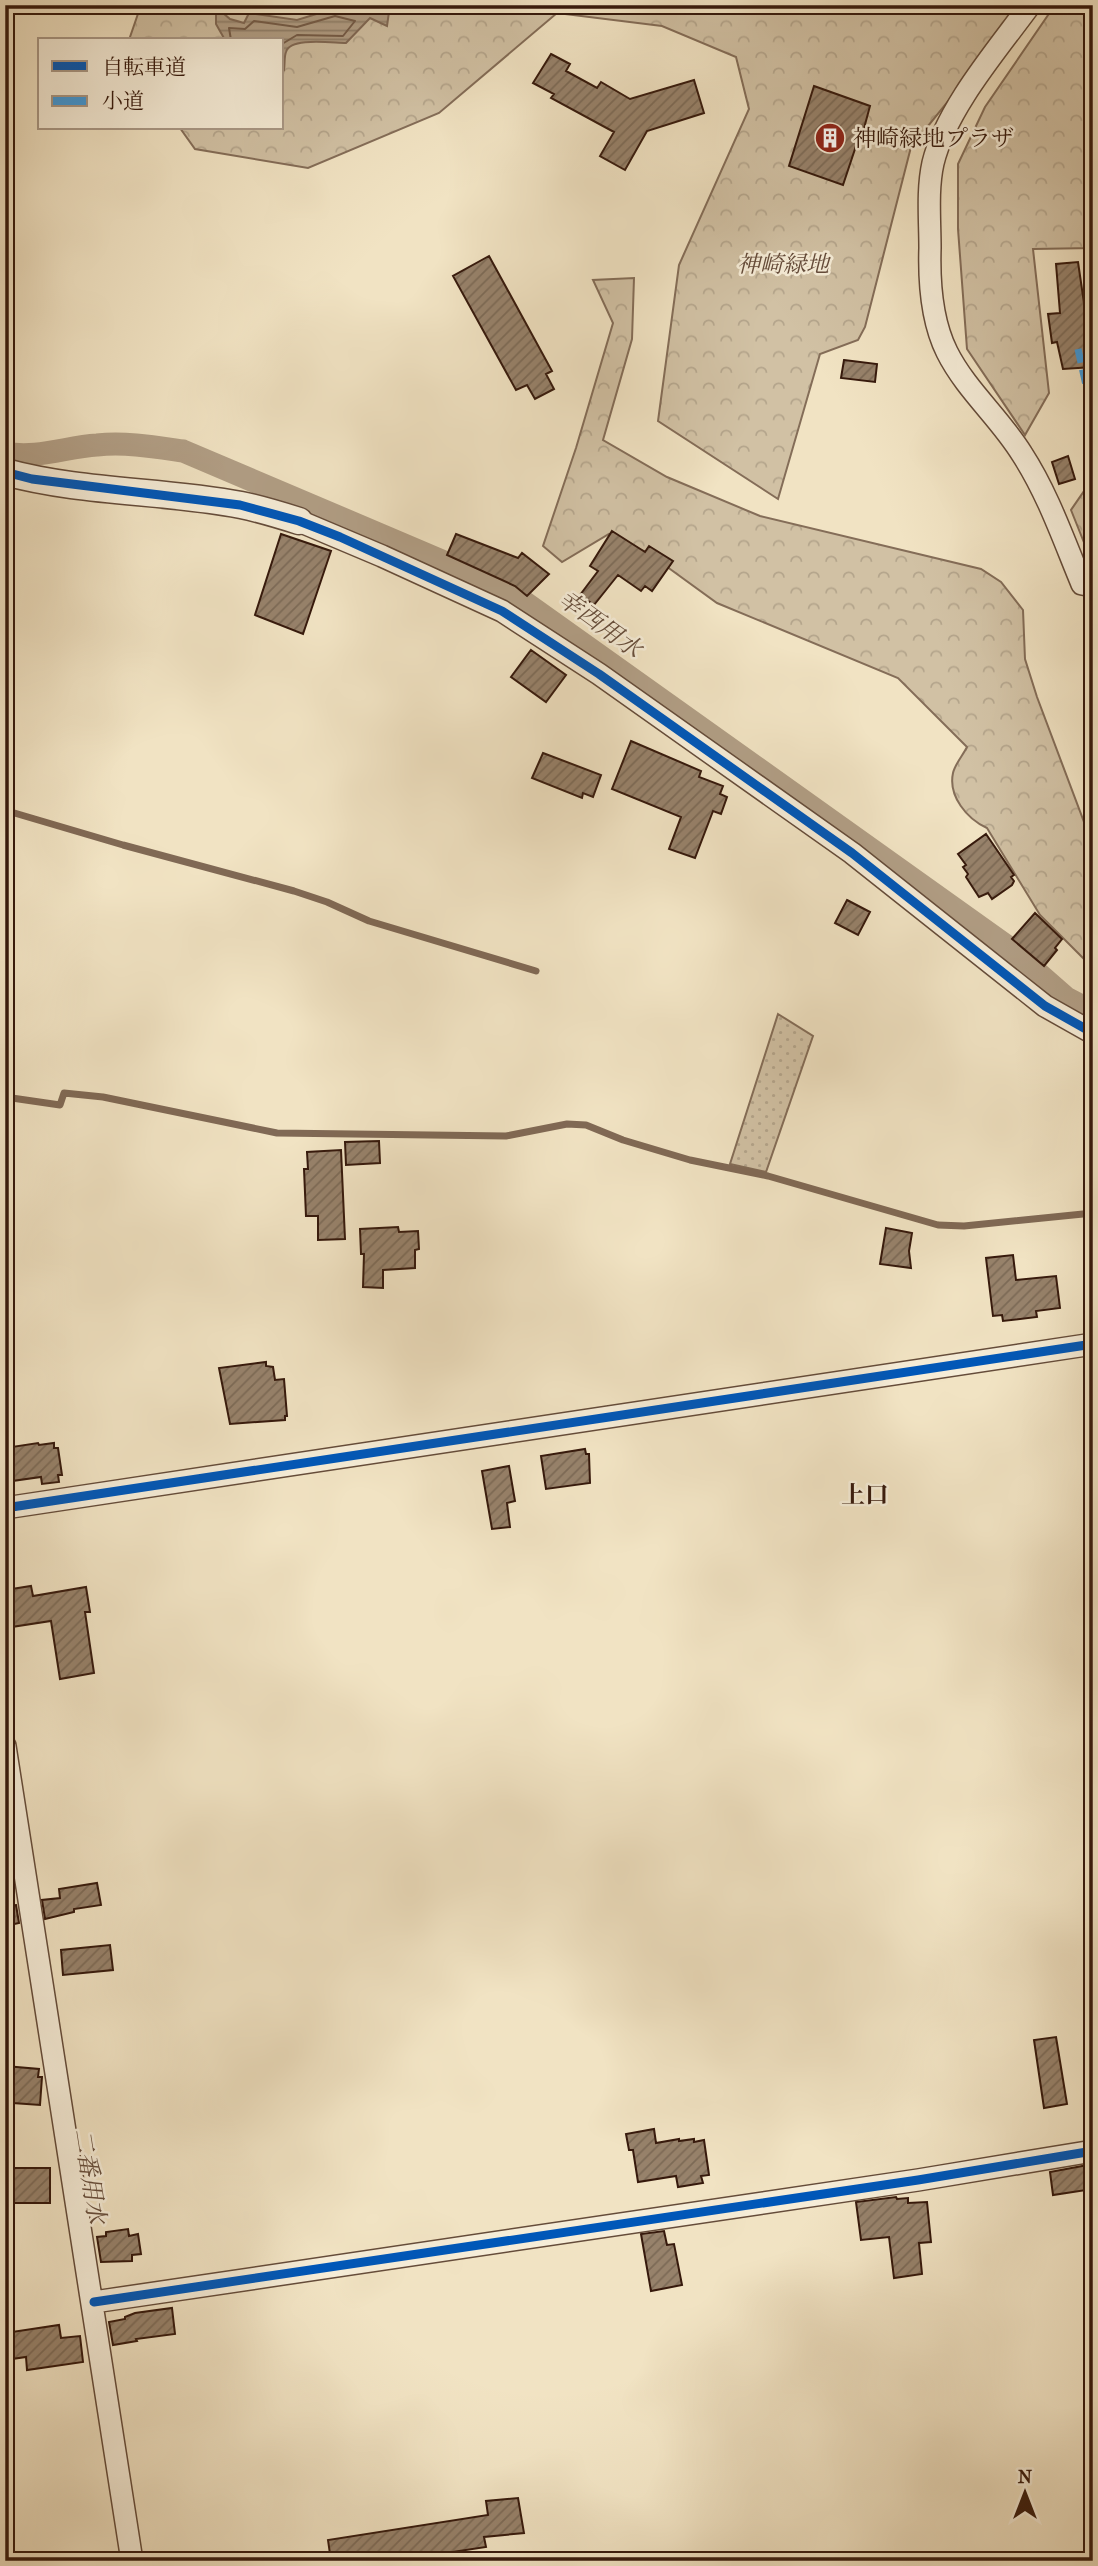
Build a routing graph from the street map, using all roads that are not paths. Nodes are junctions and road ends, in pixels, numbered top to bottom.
1 (1030, 5) edge
2 (5, 472) edge
3 (299, 521) joint
4 (1093, 586) edge
5 (1093, 1032) edge
6 (1093, 1344) edge
7 (5, 1508) edge
8 (5, 1746) edge
9 (1093, 2151) edge
10 (94, 2302) junction
11 (132, 2561) edge

1 - 4 street
2 - 3 street
3 - 5 street
6 - 7 street
8 - 10 street
9 - 10 street
10 - 11 street

